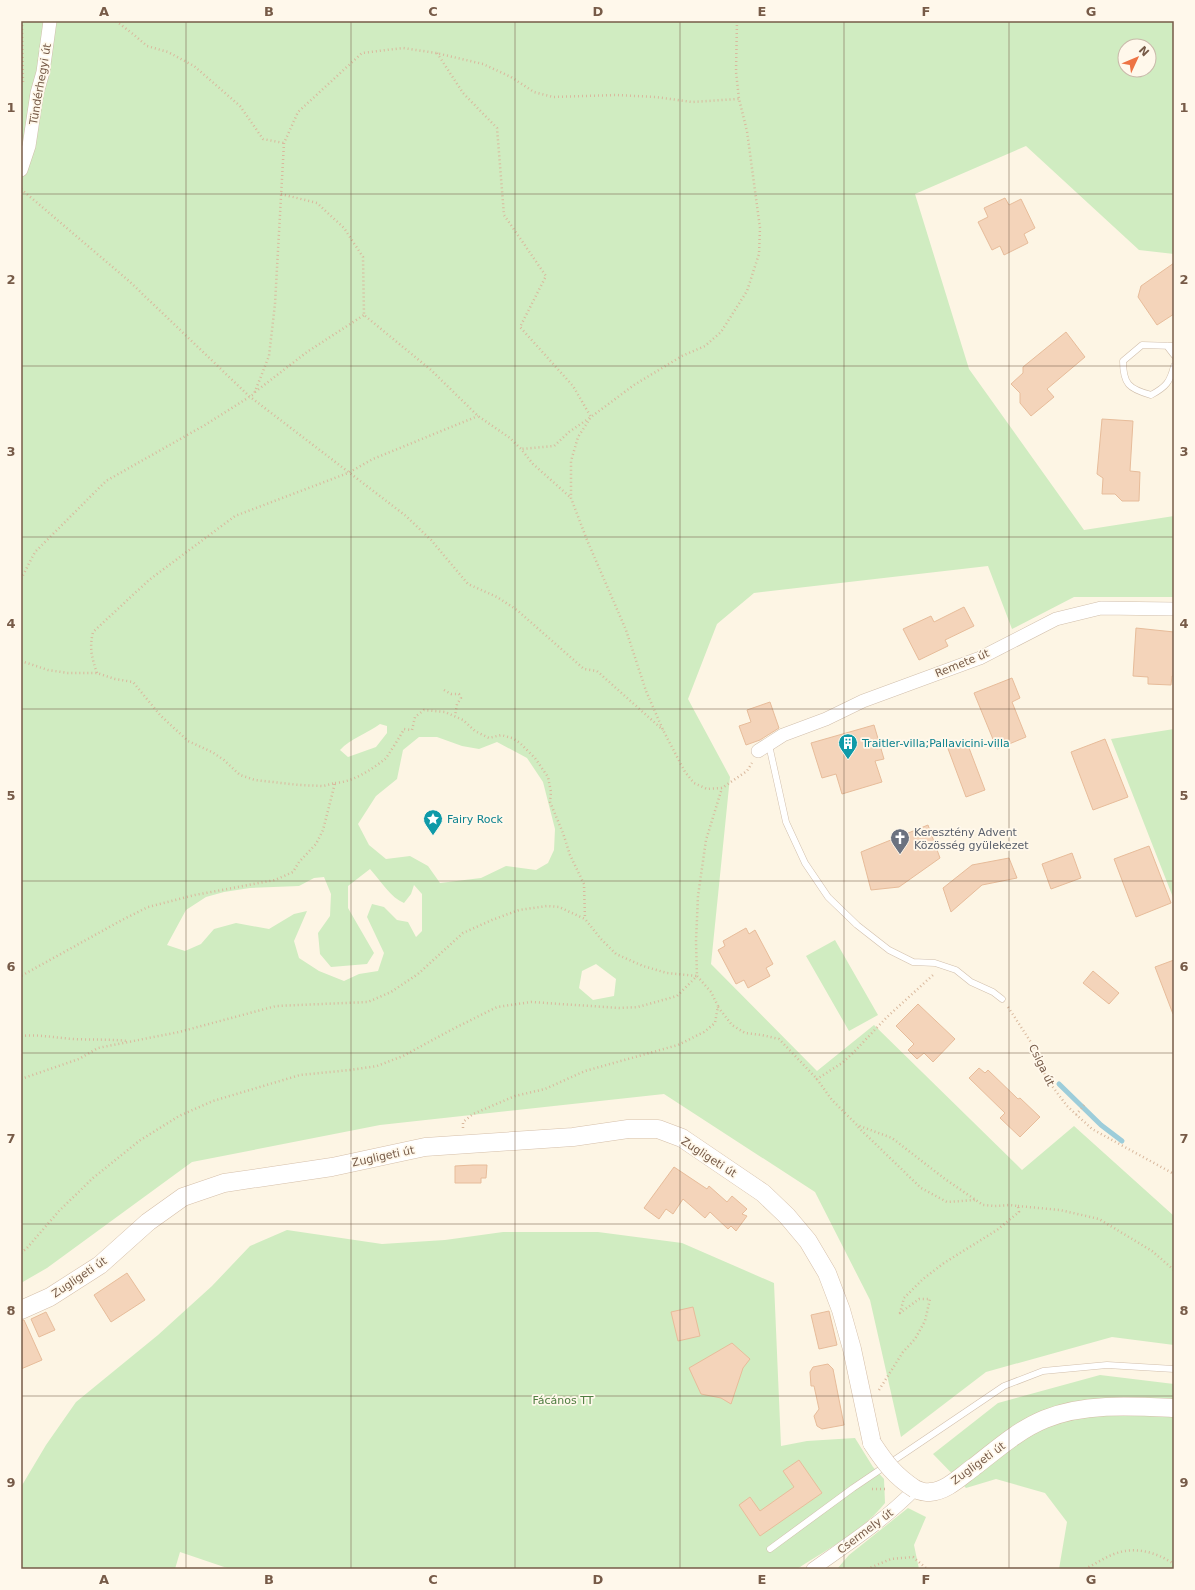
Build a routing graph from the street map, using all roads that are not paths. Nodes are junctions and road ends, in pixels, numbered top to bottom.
1 (50, 21) edge
2 (21, 170) edge
3 (1167, 346) junction
4 (1174, 346) edge
5 (1174, 355) edge
6 (1174, 366) edge
7 (1174, 609) edge
8 (763, 748) joint
9 (1002, 999) road end
10 (21, 1310) edge
11 (1174, 1368) edge
12 (1174, 1408) edge
13 (915, 1489) junction
14 (770, 1548) dead end
15 (813, 1569) edge

1 - 2 street, Tündérhegyi út
3 - 4 lane
3 - 5 lane
3 - 6 lane
7 - 8 street, Remete út
8 - 9 lane
10 - 13 street, Zugligeti út, bridge
11 - 14 lane
12 - 13 street, Zugligeti út
13 - 15 street, Csermely út

